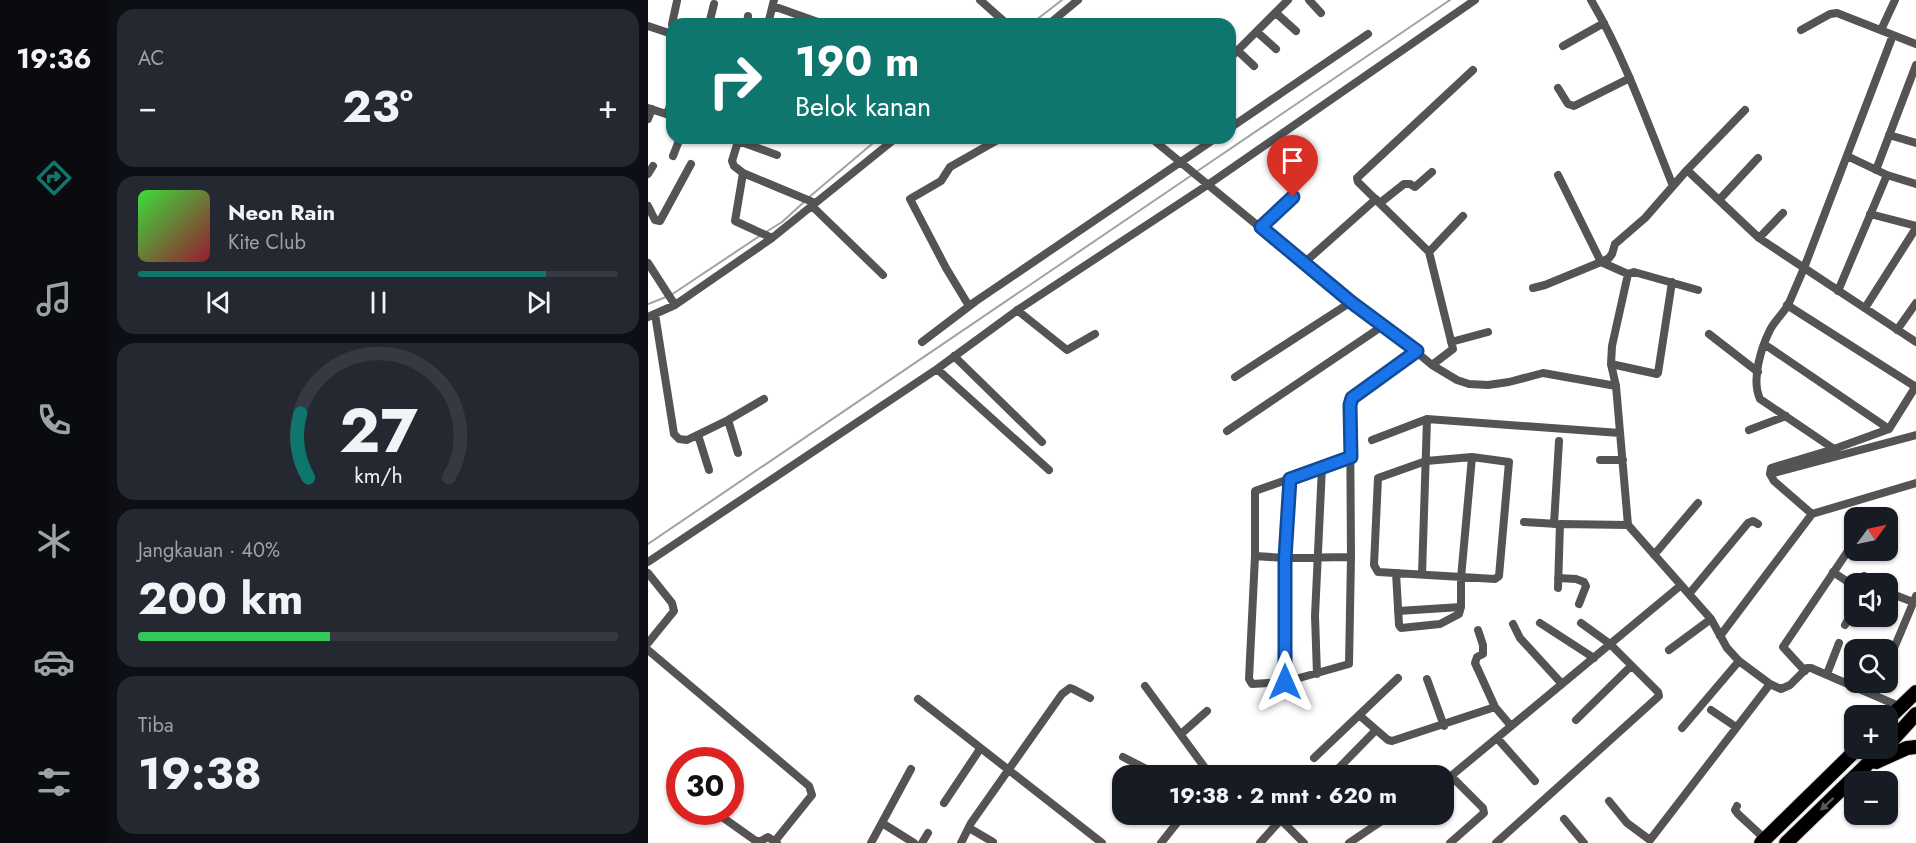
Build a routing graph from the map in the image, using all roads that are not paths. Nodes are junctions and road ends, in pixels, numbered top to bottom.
1 (980, 0) edge
2 (1078, 0) edge
3 (1288, 0) edge
4 (1309, 0) edge
5 (1475, 0) edge
6 (1591, 0) edge
7 (1893, 0) edge
8 (677, 1) edge
9 (773, 3) edge
10 (714, 4) dead end
11 (1276, 13) junction
12 (1321, 13) dead end
13 (673, 18) edge
14 (710, 18) edge
15 (769, 18) edge
16 (809, 18) edge
17 (1000, 18) edge
18 (1056, 18) edge
19 (1605, 23) junction
20 (648, 26) edge
21 (1800, 30) dead end
22 (1881, 30) junction
23 (666, 31) edge
24 (1296, 31) dead end
25 (1257, 32) junction
26 (1368, 34) dead end
27 (1893, 35) junction
28 (1916, 44) edge
29 (1563, 46) dead end
30 (1276, 49) dead end
31 (1238, 51) joint
32 (1916, 65) edge
33 (1254, 66) dead end
34 (1473, 70) dead end
35 (1630, 78) junction
36 (1558, 88) dead end
37 (650, 109) edge
38 (1745, 110) dead end
39 (666, 114) edge
40 (648, 119) edge
41 (1236, 124) edge
42 (1889, 135) junction
43 (1916, 143) edge
44 (678, 144) edge
45 (735, 144) edge
46 (749, 144) edge
47 (888, 144) edge
48 (990, 144) edge
49 (1158, 144) edge
50 (1208, 144) edge
51 (777, 155) dead end
52 (673, 156) dead end
53 (1847, 156) junction
54 (1758, 158) dead end
55 (691, 164) dead end
56 (1183, 164) junction
57 (653, 166) dead end
58 (1687, 170) junction
59 (1876, 170) junction
60 (1432, 172) dead end
61 (743, 173) junction
62 (648, 174) edge
63 (1558, 175) dead end
64 (1887, 175) junction
65 (1207, 182) junction
66 (1916, 184) edge
67 (1673, 186) junction
68 (1293, 197) dead end
69 (1719, 200) junction
70 (1378, 201) junction
71 (812, 203) junction
72 (648, 206) edge
73 (1783, 213) dead end
74 (1870, 214) junction
75 (1463, 216) dead end
76 (1261, 227) junction
77 (1916, 227) edge
78 (771, 237) junction
79 (1759, 238) junction
80 (1429, 252) junction
81 (1601, 261) junction
82 (648, 263) edge
83 (1304, 263) junction
84 (1804, 268) junction
85 (1628, 274) junction
86 (883, 275) dead end
87 (1672, 282) junction
88 (1533, 288) dead end
89 (1698, 290) dead end
90 (1838, 291) junction
91 (1351, 302) junction
92 (674, 303) junction
93 (1916, 303) edge
94 (1787, 305) junction
95 (969, 306) junction
96 (1865, 308) junction
97 (1017, 310) junction
98 (652, 316) edge
99 (1384, 325) junction
100 (1898, 330) junction
101 (1488, 332) dead end
102 (1095, 334) dead end
103 (1709, 334) dead end
104 (922, 342) dead end
105 (1451, 342) junction
106 (1916, 342) edge
107 (1764, 344) junction
108 (1417, 351) junction
109 (954, 356) junction
110 (1611, 364) junction
111 (1432, 365) junction
112 (937, 369) junction
113 (1758, 372) junction
114 (1235, 377) dead end
115 (1616, 386) junction
116 (1916, 386) edge
117 (764, 399) dead end
118 (1786, 416) junction
119 (1427, 419) junction
120 (728, 420) junction
121 (1889, 429) junction
122 (1749, 430) dead end
123 (1227, 431) dead end
124 (1620, 433) junction
125 (698, 435) junction
126 (1916, 435) edge
127 (1372, 440) dead end
128 (1559, 441) dead end
129 (1042, 442) dead end
130 (1834, 449) junction
131 (738, 453) dead end
132 (1351, 457) junction
133 (1472, 458) junction
134 (1600, 460) dead end
135 (1623, 460) junction
136 (1426, 461) junction
137 (1322, 467) junction
138 (709, 470) dead end
139 (1049, 470) dead end
140 (1770, 474) junction
141 (1290, 479) junction
142 (1916, 483) edge
143 (1698, 503) dead end
144 (1812, 514) junction
145 (1524, 522) dead end
146 (1557, 524) junction
147 (1758, 524) dead end
148 (1628, 525) junction
149 (1654, 555) junction
150 (1255, 556) junction
151 (1844, 556) edge
152 (1351, 557) junction
153 (1285, 558) junction
154 (1317, 558) junction
155 (648, 562) edge
156 (1833, 572) junction
157 (648, 573) edge
158 (1396, 573) junction
159 (1422, 575) junction
160 (1461, 578) junction
161 (1558, 578) junction
162 (1844, 579) edge
163 (1680, 586) junction
164 (1558, 588) dead end
165 (1689, 594) junction
166 (1898, 595) edge
167 (1914, 599) edge
168 (1579, 604) dead end
169 (1461, 607) junction
170 (1398, 611) junction
171 (1711, 620) junction
172 (1540, 623) dead end
173 (1581, 623) dead end
174 (1513, 624) dead end
175 (1478, 630) dead end
176 (1720, 636) junction
177 (1898, 639) edge
178 (648, 643) edge
179 (1839, 643) dead end
180 (1610, 644) junction
181 (648, 650) edge
182 (1669, 650) dead end
183 (1594, 658) junction
184 (1739, 661) junction
185 (1631, 666) junction
186 (1805, 671) junction
187 (1317, 674) junction
188 (1827, 674) junction
189 (1398, 678) dead end
190 (1427, 679) dead end
191 (1285, 682) junction
192 (1562, 684) junction
193 (1770, 684) junction
194 (1145, 686) dead end
195 (1916, 692) edge
196 (1875, 695) joint
197 (1090, 698) dead end
198 (918, 699) dead end
199 (1901, 706) junction
200 (1495, 707) junction
201 (1898, 709) edge
202 (1711, 710) dead end
203 (1207, 711) dead end
204 (1916, 714) edge
205 (1359, 715) junction
206 (1576, 720) dead end
207 (1898, 721) edge
208 (1444, 726) junction
209 (1511, 726) junction
210 (1736, 727) junction
211 (1682, 728) dead end
212 (1376, 730) junction
213 (1180, 734) junction
214 (1898, 734) edge
215 (1497, 738) junction
216 (1916, 747) edge
217 (980, 749) junction
218 (1123, 757) dead end
219 (1314, 758) dead end
220 (1847, 759) edge
221 (1856, 759) edge
222 (1874, 759) edge
223 (1139, 765) edge
224 (1203, 765) edge
225 (1342, 765) edge
226 (911, 770) dead end
227 (1007, 770) junction
228 (1862, 771) joint
229 (1454, 774) edge
230 (1454, 779) edge
231 (1535, 781) dead end
232 (1822, 784) junction
233 (1844, 788) edge
234 (1609, 801) dead end
235 (944, 803) dead end
236 (1737, 806) dead end
237 (1564, 819) dead end
238 (882, 824) junction
239 (733, 825) edge
240 (1175, 825) edge
241 (1276, 825) edge
242 (1289, 825) edge
243 (1376, 825) edge
244 (969, 828) junction
245 (928, 833) dead end
246 (763, 841) edge
247 (1649, 841) edge
248 (1763, 841) edge
249 (776, 842) edge
250 (993, 842) edge
251 (871, 843) edge
252 (914, 843) edge
253 (922, 843) edge
254 (961, 843) edge
255 (1102, 843) edge
256 (1161, 843) edge
257 (1260, 843) edge
258 (1304, 843) edge
259 (1349, 843) edge
260 (1450, 843) edge
261 (1496, 843) edge
262 (1584, 843) edge
263 (1786, 843) edge

1 - 17 street
2 - 18 street
3 - 11 street
4 - 12 street
5 - 65 street
6 - 19 street
7 - 22 street
8 - 13 street
9 - 15 street
9 - 16 street
10 - 14 street
11 - 24 street
11 - 25 street
19 - 29 street
19 - 35 street
20 - 23 street
21 - 22 street
22 - 27 street
25 - 30 street
25 - 31 street
26 - 41 street
27 - 28 street
27 - 53 street
31 - 33 street
32 - 42 street
34 - 70 street
35 - 36 street
35 - 67 street
37 - 39 street
37 - 40 street
38 - 58 street
42 - 43 street
42 - 59 street
44 - 52 street
45 - 61 street
46 - 51 street
47 - 71 street
48 - 95 street
49 - 56 street
50 - 56 street
53 - 59 street
53 - 84 street
54 - 69 street
55 - 72 street
56 - 65 street
56 - 95 street
57 - 62 street
58 - 67 street
58 - 69 street
59 - 64 street
60 - 70 street
61 - 71 street
61 - 78 street
63 - 81 street
64 - 66 street
64 - 74 street
65 - 76 street
65 - 97 street
67 - 81 street
68 - 76 street
69 - 79 street
70 - 80 street
70 - 83 street
71 - 78 street
71 - 86 street
73 - 79 street
74 - 77 street
74 - 90 street
75 - 80 street
76 - 83 street
77 - 96 street
78 - 92 street
79 - 84 street
80 - 105 street
81 - 85 street
81 - 88 street
82 - 92 street
83 - 91 street
84 - 90 street
84 - 94 street
85 - 87 street
85 - 110 street
87 - 89 street
87 - 110 street
90 - 96 street
91 - 99 street
91 - 114 street
92 - 98 street
93 - 100 street
94 - 107 street
94 - 116 street
95 - 104 street
96 - 100 street
97 - 102 street
97 - 109 street
98 - 125 street
99 - 108 street
99 - 123 street
100 - 106 street
101 - 105 street
103 - 113 street
105 - 111 street
107 - 113 street
107 - 121 street
108 - 111 street
108 - 132 street
109 - 112 street
109 - 129 street
110 - 115 street
111 - 115 street
112 - 139 street
112 - 155 street
113 - 118 street
115 - 124 street
116 - 121 street
117 - 120 street
118 - 122 street
118 - 130 street
119 - 124 street
119 - 127 street
119 - 136 street
120 - 125 street
120 - 131 street
121 - 130 street
124 - 135 street
125 - 138 street
126 - 140 street
128 - 146 street
130 - 140 street
132 - 137 street
132 - 152 street
133 - 136 street
133 - 160 street
133 - 160 street
134 - 135 street
135 - 148 street
136 - 158 street
136 - 159 street
137 - 141 street
137 - 154 street
140 - 144 street
141 - 150 street
141 - 153 street
142 - 144 street
143 - 149 street
144 - 176 street
145 - 146 street
146 - 148 street
146 - 161 street
147 - 165 street
148 - 149 street
149 - 163 street
150 - 153 street
150 - 191 street
151 - 156 street
152 - 154 street
152 - 187 street
153 - 154 street
153 - 191 street
154 - 187 street
156 - 162 street
156 - 186 street
157 - 178 street
158 - 159 street
158 - 170 street
159 - 160 street
160 - 169 street
161 - 164 street
161 - 168 street
163 - 165 street
163 - 180 street
165 - 171 street
166 - 167 street
167 - 177 street
169 - 170 street
169 - 170 street
171 - 176 street
171 - 182 street
172 - 183 street
173 - 180 street
174 - 192 street
175 - 200 street
176 - 184 street
179 - 188 street
180 - 183 street
180 - 185 street
181 - 249 street
183 - 192 street
184 - 193 street
184 - 211 street
185 - 206 street
185 - 261 street
186 - 188 street
186 - 193 street
187 - 191 street
188 - 196 street
189 - 205 street
190 - 208 street
192 - 209 street
193 - 210 street
194 - 213 street
195 - 199 highway
196 - 199 street
197 - 227 street
198 - 217 street
199 - 201 highway
199 - 204 highway
200 - 208 street
200 - 209 street
202 - 210 street
203 - 213 street
204 - 207 highway
204 - 214 highway
205 - 212 street
205 - 219 street
208 - 212 street
209 - 215 street
210 - 247 street
212 - 225 street
213 - 224 street
215 - 229 street
215 - 231 street
216 - 228 highway
217 - 227 street
217 - 235 street
218 - 223 street
220 - 232 highway
221 - 232 highway
222 - 228 highway
226 - 238 street
227 - 244 street
227 - 255 street
230 - 260 street
232 - 248 highway
233 -> 263 highway
234 - 247 street
236 - 248 street
237 - 262 street
238 - 251 street
238 - 252 street
239 - 246 street
240 - 256 street
241 - 257 street
242 - 258 street
243 - 259 street
244 - 250 street
244 - 254 street
245 - 253 street
246 - 249 street

